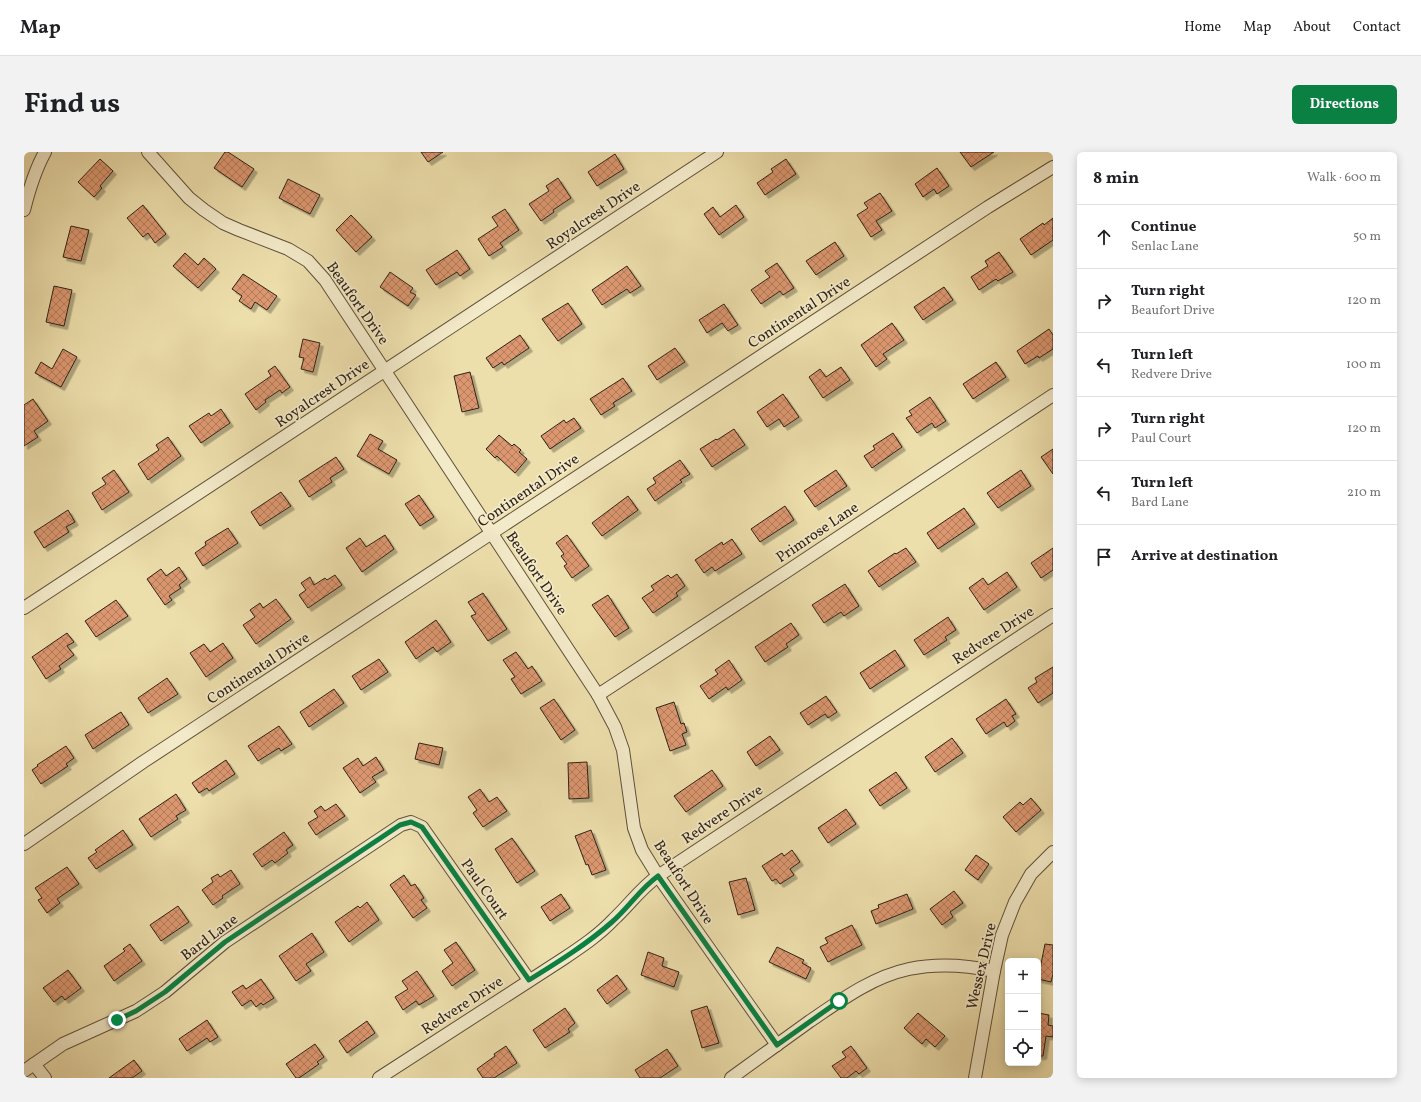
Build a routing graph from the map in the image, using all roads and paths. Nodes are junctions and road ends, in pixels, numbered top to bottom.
1 (45, 152) edge
2 (148, 152) edge
3 (717, 152) edge
4 (1053, 166) edge
5 (24, 210) edge
6 (384, 371) junction
7 (1053, 395) edge
8 (492, 534) junction
9 (24, 608) edge
10 (1053, 615) edge
11 (598, 695) junction
12 (411, 822) joint
13 (24, 844) edge
14 (1053, 852) edge
15 (658, 876) junction
16 (994, 971) junction
17 (529, 980) junction
18 (777, 1045) junction
19 (34, 1064) junction
20 (24, 1071) edge
21 (45, 1078) edge
22 (379, 1078) edge
23 (731, 1078) edge
24 (975, 1078) edge

1 - 5 street
2 - 6 street, Beaufort Drive
3 - 6 street, Royalcrest Drive
4 - 8 street, Continental Drive
6 - 8 street, Beaufort Drive
6 - 9 street, Royalcrest Drive
7 - 11 street, Primrose Lane
8 - 11 street, Beaufort Drive
8 - 13 street, Continental Drive
10 - 15 street, Redvere Drive
11 - 15 street, Beaufort Drive
12 - 17 street, Paul Court
12 - 19 street, Bard Lane
14 - 16 street, Wessex Drive
15 - 17 street, Redvere Drive
15 - 18 street, Beaufort Drive
16 - 18 street
16 - 24 street, Wessex Drive
17 - 22 street, Redvere Drive
18 - 23 street
19 - 20 street, Bard Lane
19 - 21 street

